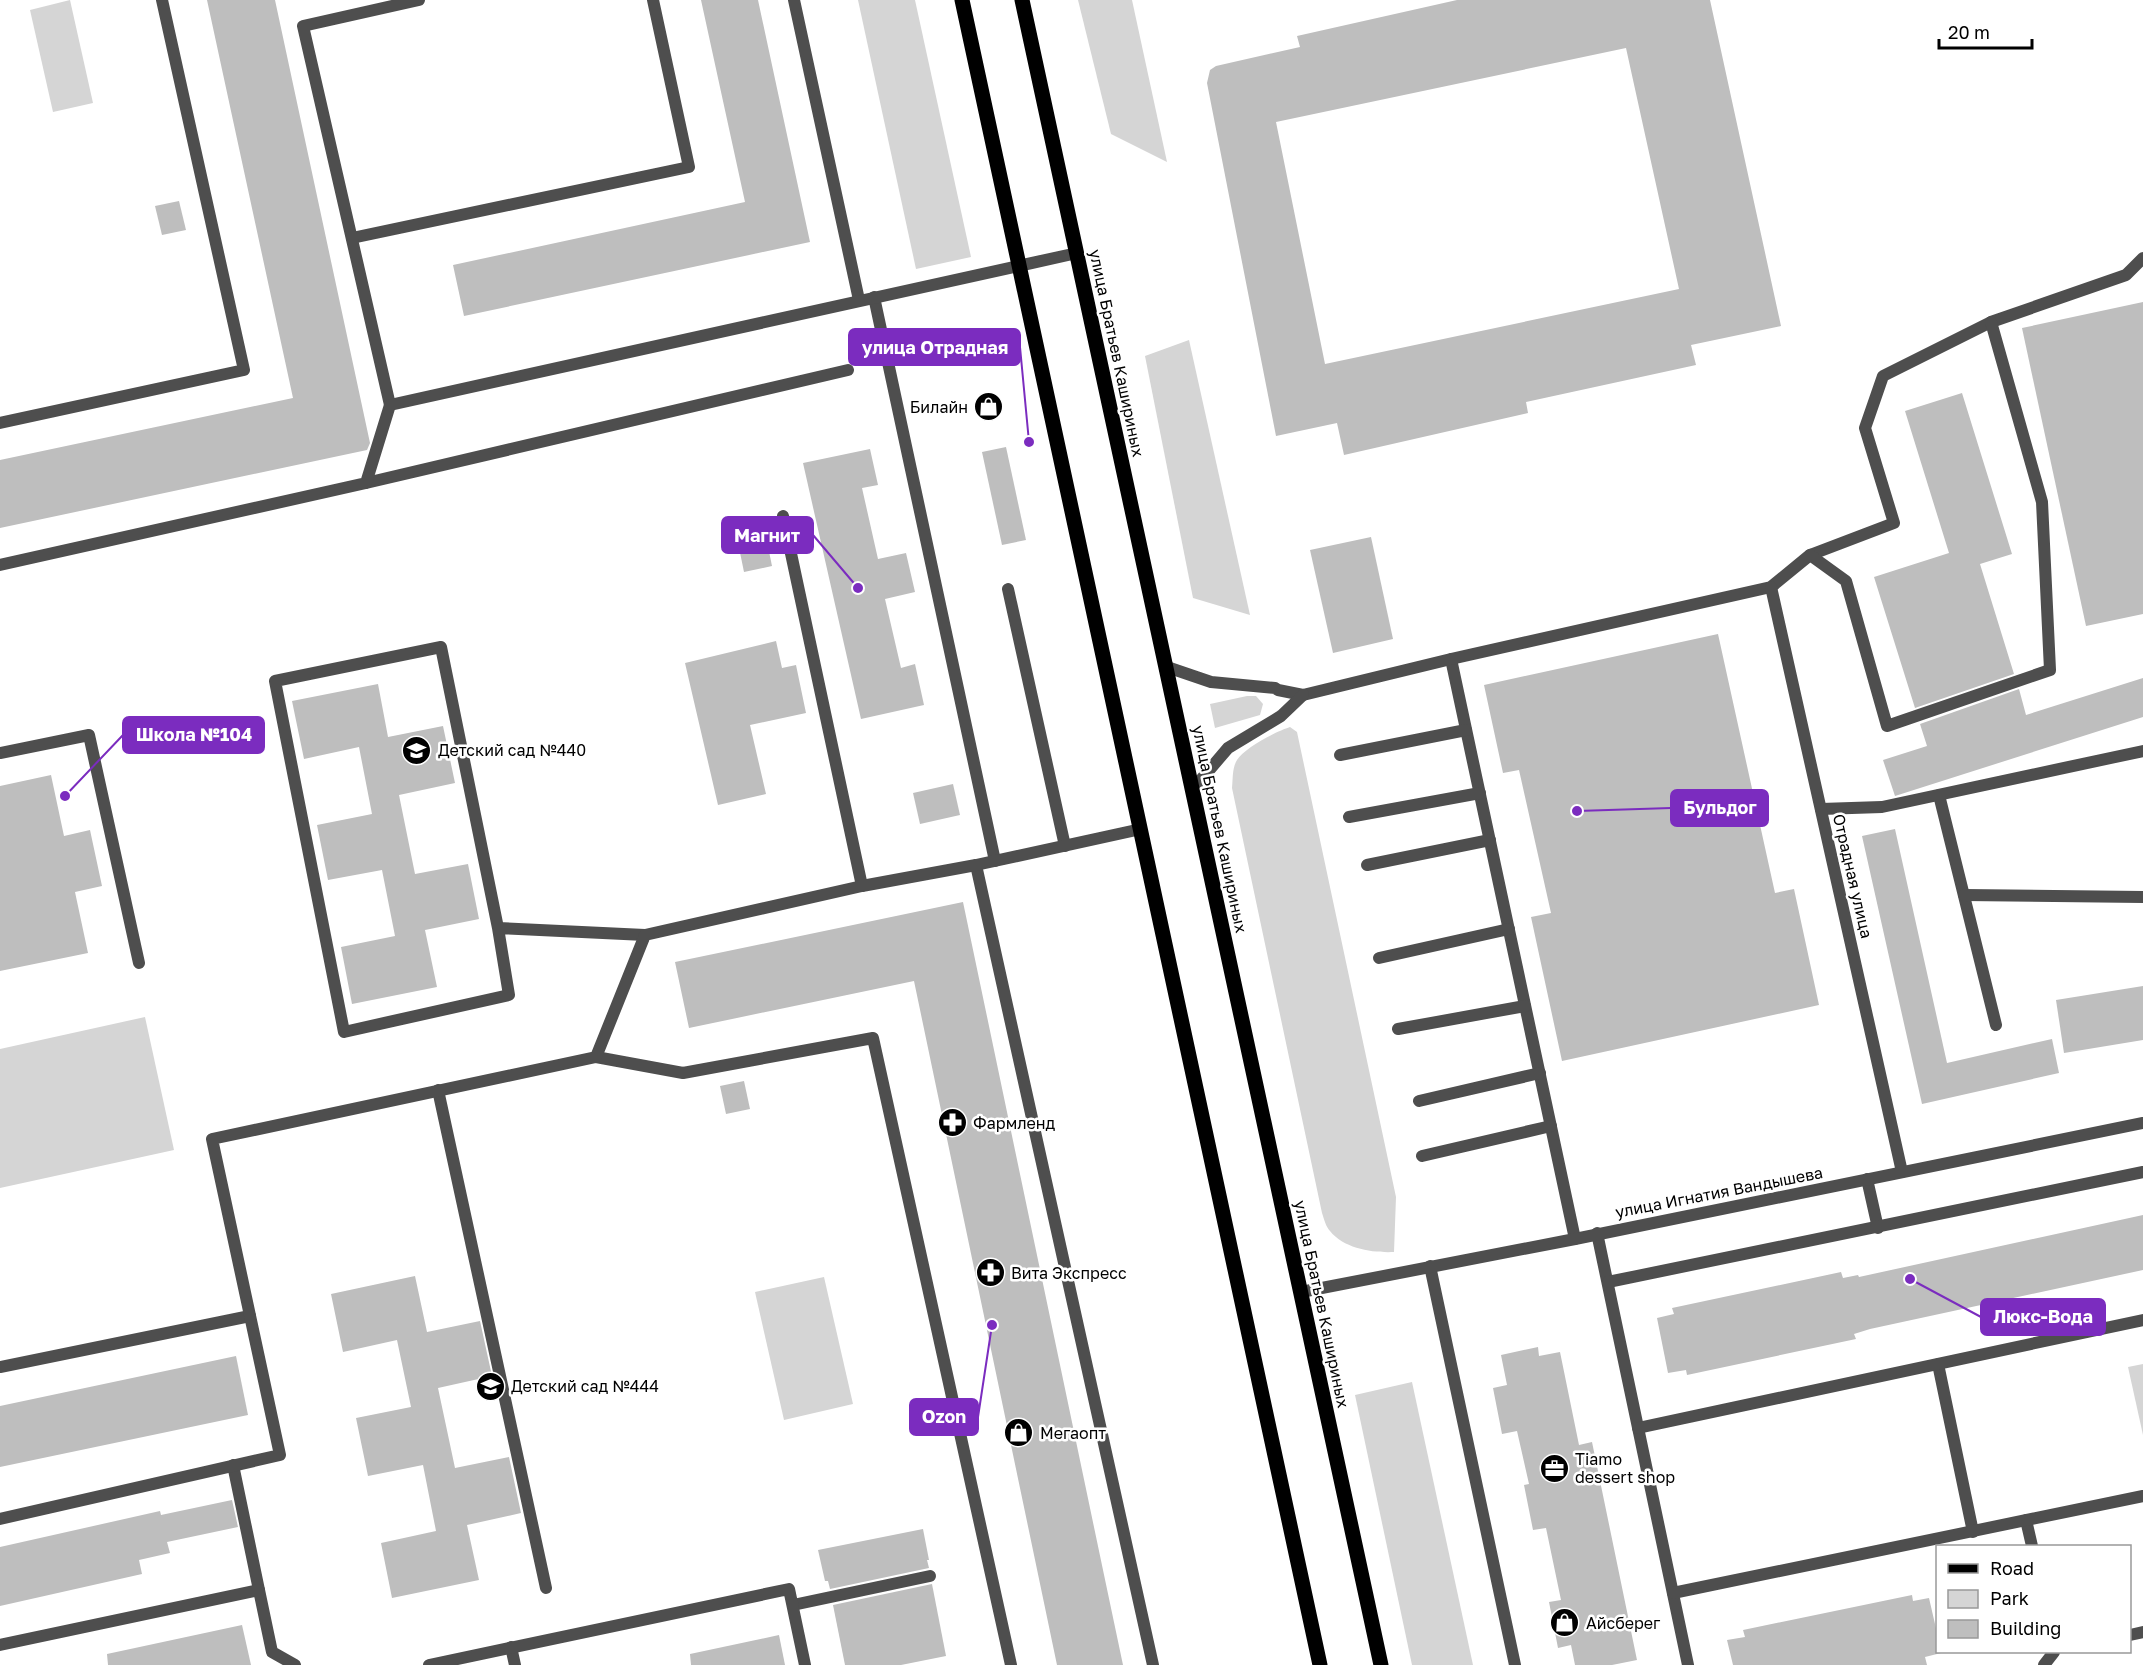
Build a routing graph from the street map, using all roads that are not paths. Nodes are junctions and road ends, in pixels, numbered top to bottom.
1 (162, 0) edge
2 (419, 0) edge
3 (653, 0) edge
4 (794, 0) edge
5 (962, 0) edge
6 (1022, 0) edge
7 (352, 238) junction
8 (1077, 253) junction
9 (2143, 258) edge
10 (1020, 265) junction
11 (874, 297) junction
12 (859, 300) junction
13 (1991, 322) junction
14 (848, 370) dead end
15 (390, 405) junction
16 (0, 423) edge
17 (366, 483) junction
18 (783, 516) dead end
19 (1810, 555) junction
20 (0, 565) edge
21 (1771, 587) junction
22 (1008, 589) dead end
23 (1451, 659) junction
24 (1167, 667) junction
25 (1303, 695) junction
26 (1466, 730) junction
27 (2143, 751) edge
28 (0, 753) edge
29 (1340, 755) dead end
30 (1193, 789) junction
31 (1480, 793) junction
32 (1939, 795) junction
33 (1821, 810) junction
34 (1349, 818) dead end
35 (1141, 830) junction
36 (1490, 840) junction
37 (1065, 846) junction
38 (995, 861) junction
39 (976, 865) junction
40 (1366, 865) dead end
41 (862, 886) junction
42 (1964, 895) junction
43 (2143, 897) edge
44 (498, 928) junction
45 (1509, 929) junction
46 (645, 935) junction
47 (1379, 958) dead end
48 (139, 963) dead end
49 (1526, 1006) junction
50 (1996, 1025) dead end
51 (1398, 1029) dead end
52 (596, 1057) junction
53 (1540, 1073) junction
54 (438, 1090) junction
55 (1419, 1101) dead end
56 (2143, 1123) edge
57 (1551, 1126) junction
58 (1422, 1156) dead end
59 (1902, 1172) junction
60 (2143, 1172) edge
61 (1867, 1179) junction
62 (1878, 1228) junction
63 (1597, 1233) junction
64 (1575, 1239) junction
65 (1430, 1266) junction
66 (1608, 1282) junction
67 (1301, 1292) junction
68 (250, 1316) junction
69 (2143, 1320) edge
70 (1938, 1364) junction
71 (0, 1367) edge
72 (1638, 1428) junction
73 (233, 1466) junction
74 (2143, 1497) edge
75 (0, 1518) edge
76 (2026, 1520) junction
77 (1973, 1532) junction
78 (2032, 1545) edge
79 (930, 1576) dead end
80 (546, 1588) dead end
81 (259, 1590) junction
82 (1673, 1593) junction
83 (793, 1605) junction
84 (0, 1645) edge
85 (511, 1647) junction
86 (272, 1652) junction
87 (2053, 1653) edge
88 (275, 1665) edge
89 (295, 1665) edge
90 (429, 1665) edge
91 (515, 1665) edge
92 (805, 1665) edge
93 (1011, 1665) edge
94 (1153, 1665) edge
95 (1320, 1665) edge
96 (1381, 1665) edge
97 (1515, 1665) edge
98 (1688, 1665) edge
99 (2044, 1665) edge

1 - 16 street
2 - 7 street
3 - 7 street
4 - 12 street
5 - 10 main road
6 - 8 main road, улица Братьев Кашириных
7 - 15 street
8 - 10 street
8 - 24 main road, улица Братьев Кашириных
9 - 13 street
10 - 11 street
10 - 35 main road
11 - 12 street
11 - 38 street
12 - 15 street
13 - 19 street
13 - 19 street
14 - 17 street
15 - 17 street
17 - 20 street
18 - 41 street
19 - 21 street
21 - 23 street
21 - 33 street, Отрадная улица
22 - 37 street
23 - 25 street
23 - 26 street
24 - 25 street
24 - 30 main road, улица Братьев Кашириных
25 - 30 street
26 - 29 street
26 - 31 street
27 - 32 street
28 - 48 street
30 - 67 main road, улица Братьев Кашириных
31 - 34 street
31 - 36 street
32 - 33 street
32 - 42 street
33 - 59 street, Отрадная улица
35 - 37 street
35 - 95 main road
36 - 40 street
36 - 45 street
37 - 38 street
38 - 39 street
39 - 41 street
39 - 94 street
41 - 46 street
42 - 43 street
42 - 50 street
44 - 44 street
44 - 46 street
45 - 47 street
45 - 49 street
46 - 52 street
49 - 51 street
49 - 53 street
52 - 54 street
52 - 93 street
53 - 55 street
53 - 57 street
54 - 68 street
54 - 80 street
56 - 59 street, улица Игнатия Вандышева
57 - 58 street
57 - 64 street
59 - 61 street, улица Игнатия Вандышева
60 - 62 street
61 - 62 street
61 - 63 street, улица Игнатия Вандышева
62 - 66 street
63 - 64 street, улица Игнатия Вандышева
63 - 66 street
64 - 65 street, улица Игнатия Вандышева
65 - 67 street, улица Игнатия Вандышева
65 - 97 street
66 - 72 street
67 - 96 main road, улица Братьев Кашириных
68 - 71 street
68 - 73 street
69 - 70 street
70 - 72 street
70 - 77 street
72 - 82 street
73 - 75 street
73 - 81 street
74 - 76 street
76 - 77 street
76 - 78 street
77 - 82 street
79 - 83 street
81 - 84 street
81 - 86 street
82 - 98 street
83 - 85 street
83 - 92 street
85 - 90 street
85 - 91 street
86 - 88 street
86 - 89 street
87 - 99 street

